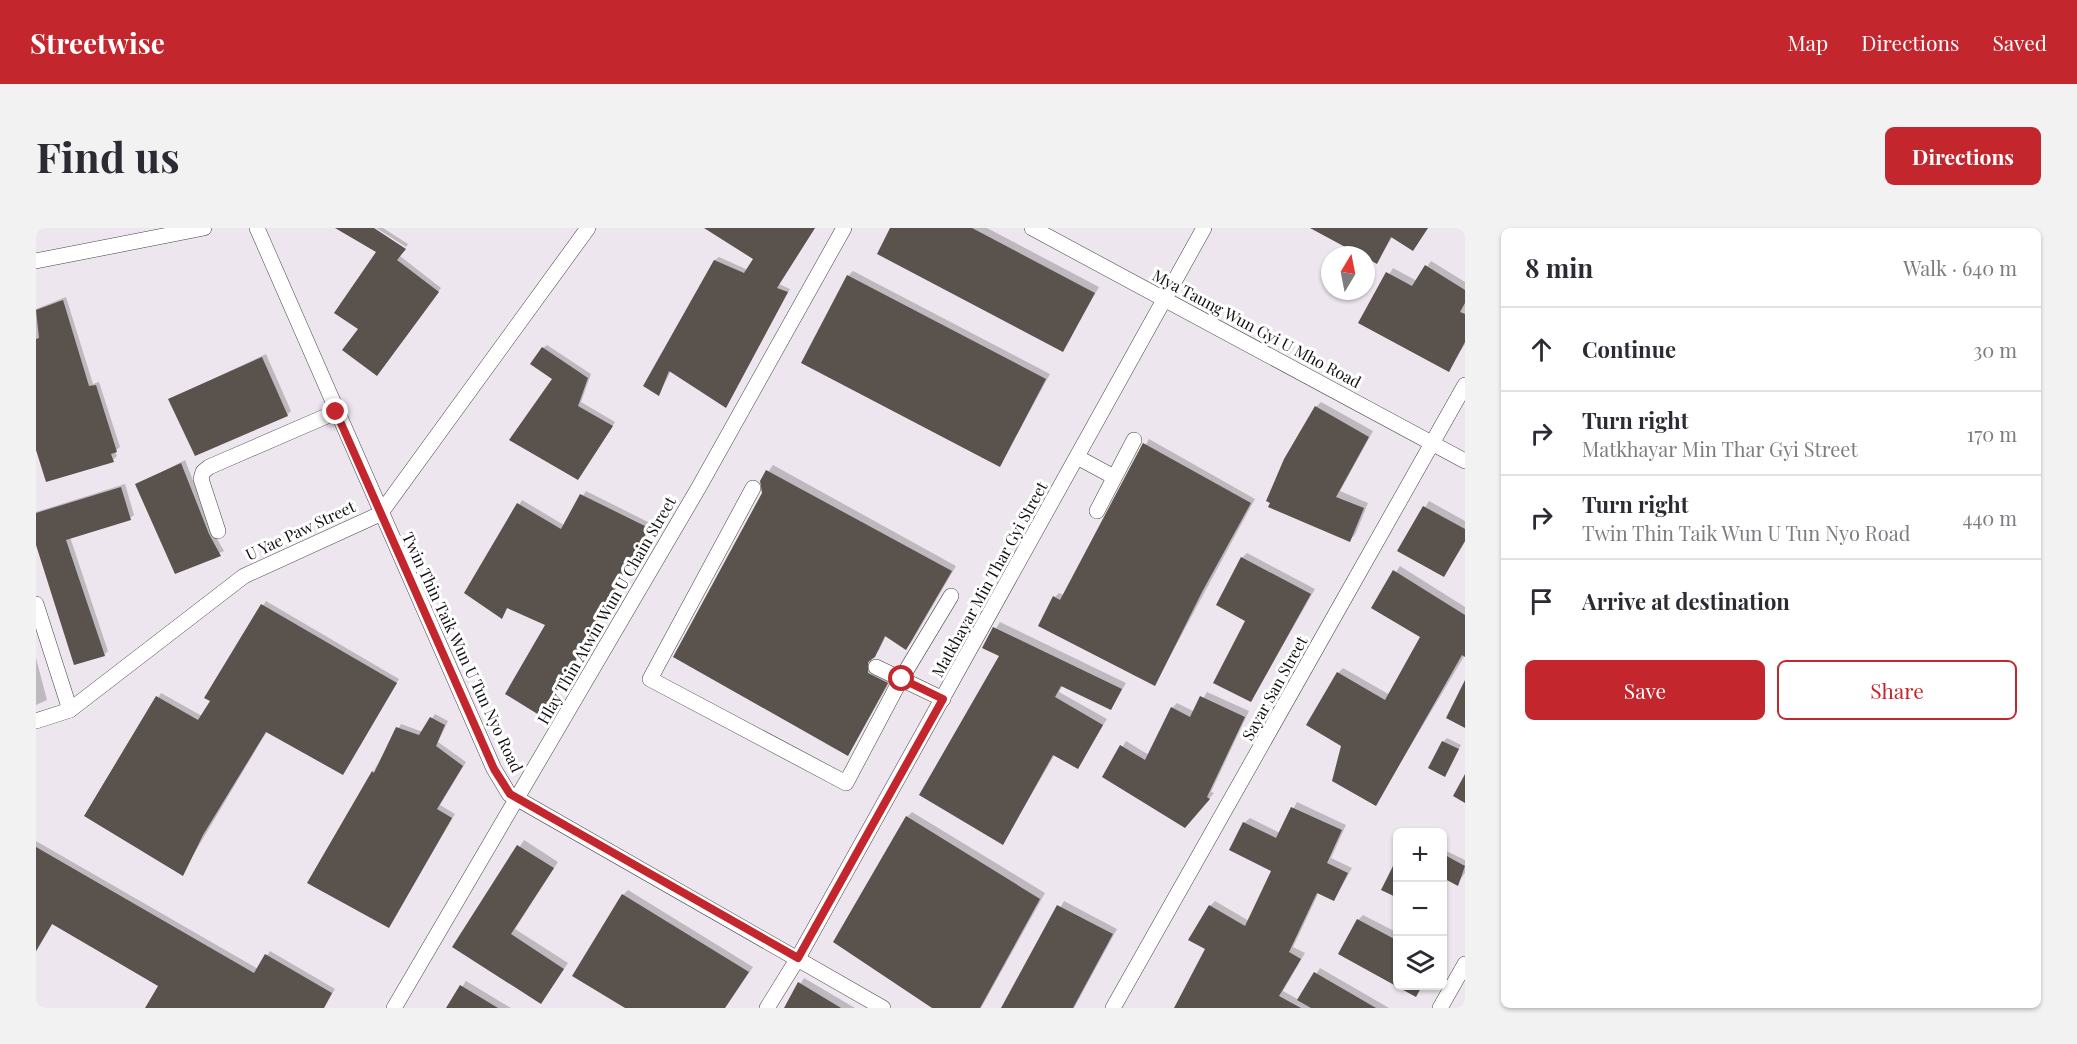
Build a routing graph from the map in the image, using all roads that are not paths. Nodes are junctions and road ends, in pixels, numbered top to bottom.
1 (204, 228) edge
2 (257, 228) edge
3 (588, 228) edge
4 (844, 228) edge
5 (1032, 228) edge
6 (1204, 228) edge
7 (36, 261) edge
8 (1166, 299) junction
9 (1465, 385) edge
10 (336, 412) junction
11 (1134, 440) dead end
12 (1432, 443) junction
13 (1077, 457) junction
14 (1465, 460) edge
15 (1114, 477) junction
16 (753, 488) dead end
17 (1097, 511) dead end
18 (380, 514) junction
19 (219, 531) dead end
20 (951, 596) dead end
21 (36, 604) edge
22 (876, 667) dead end
23 (902, 679) junction
24 (943, 699) junction
25 (70, 710) junction
26 (36, 721) edge
27 (517, 799) junction
28 (798, 958) junction
29 (1465, 964) edge
30 (394, 1008) edge
31 (767, 1008) edge
32 (883, 1008) edge
33 (1113, 1008) edge
34 (1440, 1008) edge

1 - 7 street
2 - 10 street, Twin Thin Taik Wun U Tun Nyo Road
3 - 18 street, U Yae Paw Street
4 - 27 street, Hlay Thin Atwin Wun U Chain Street
5 - 8 street, Mya Taung Wun Gyi U Mho Road
6 - 8 street, Matkhayar Min Thar Gyi Street
8 - 12 street, Mya Taung Wun Gyi U Mho Road
8 - 13 street, Matkhayar Min Thar Gyi Street
9 - 12 street, Sayar San Street
10 - 18 street, Twin Thin Taik Wun U Tun Nyo Road
10 - 19 street
11 - 15 street
12 - 14 street, Mya Taung Wun Gyi U Mho Road
12 - 33 street, Sayar San Street
13 - 15 street
13 - 24 street, Matkhayar Min Thar Gyi Street
15 - 17 street
16 - 23 street
18 - 25 street, U Yae Paw Street
18 - 27 street, Twin Thin Taik Wun U Tun Nyo Road
20 - 23 street
21 - 25 street
22 - 23 street
23 - 24 street
24 - 28 street, Matkhayar Min Thar Gyi Street
25 - 26 street, U Yae Paw Street
27 - 28 street, Twin Thin Taik Wun U Tun Nyo Road
27 - 30 street, Hlay Thin Atwin Wun U Chain Street
28 - 31 street, Matkhayar Min Thar Gyi Street
28 - 32 street, Twin Thin Taik Wun U Tun Nyo Road
29 - 34 street

